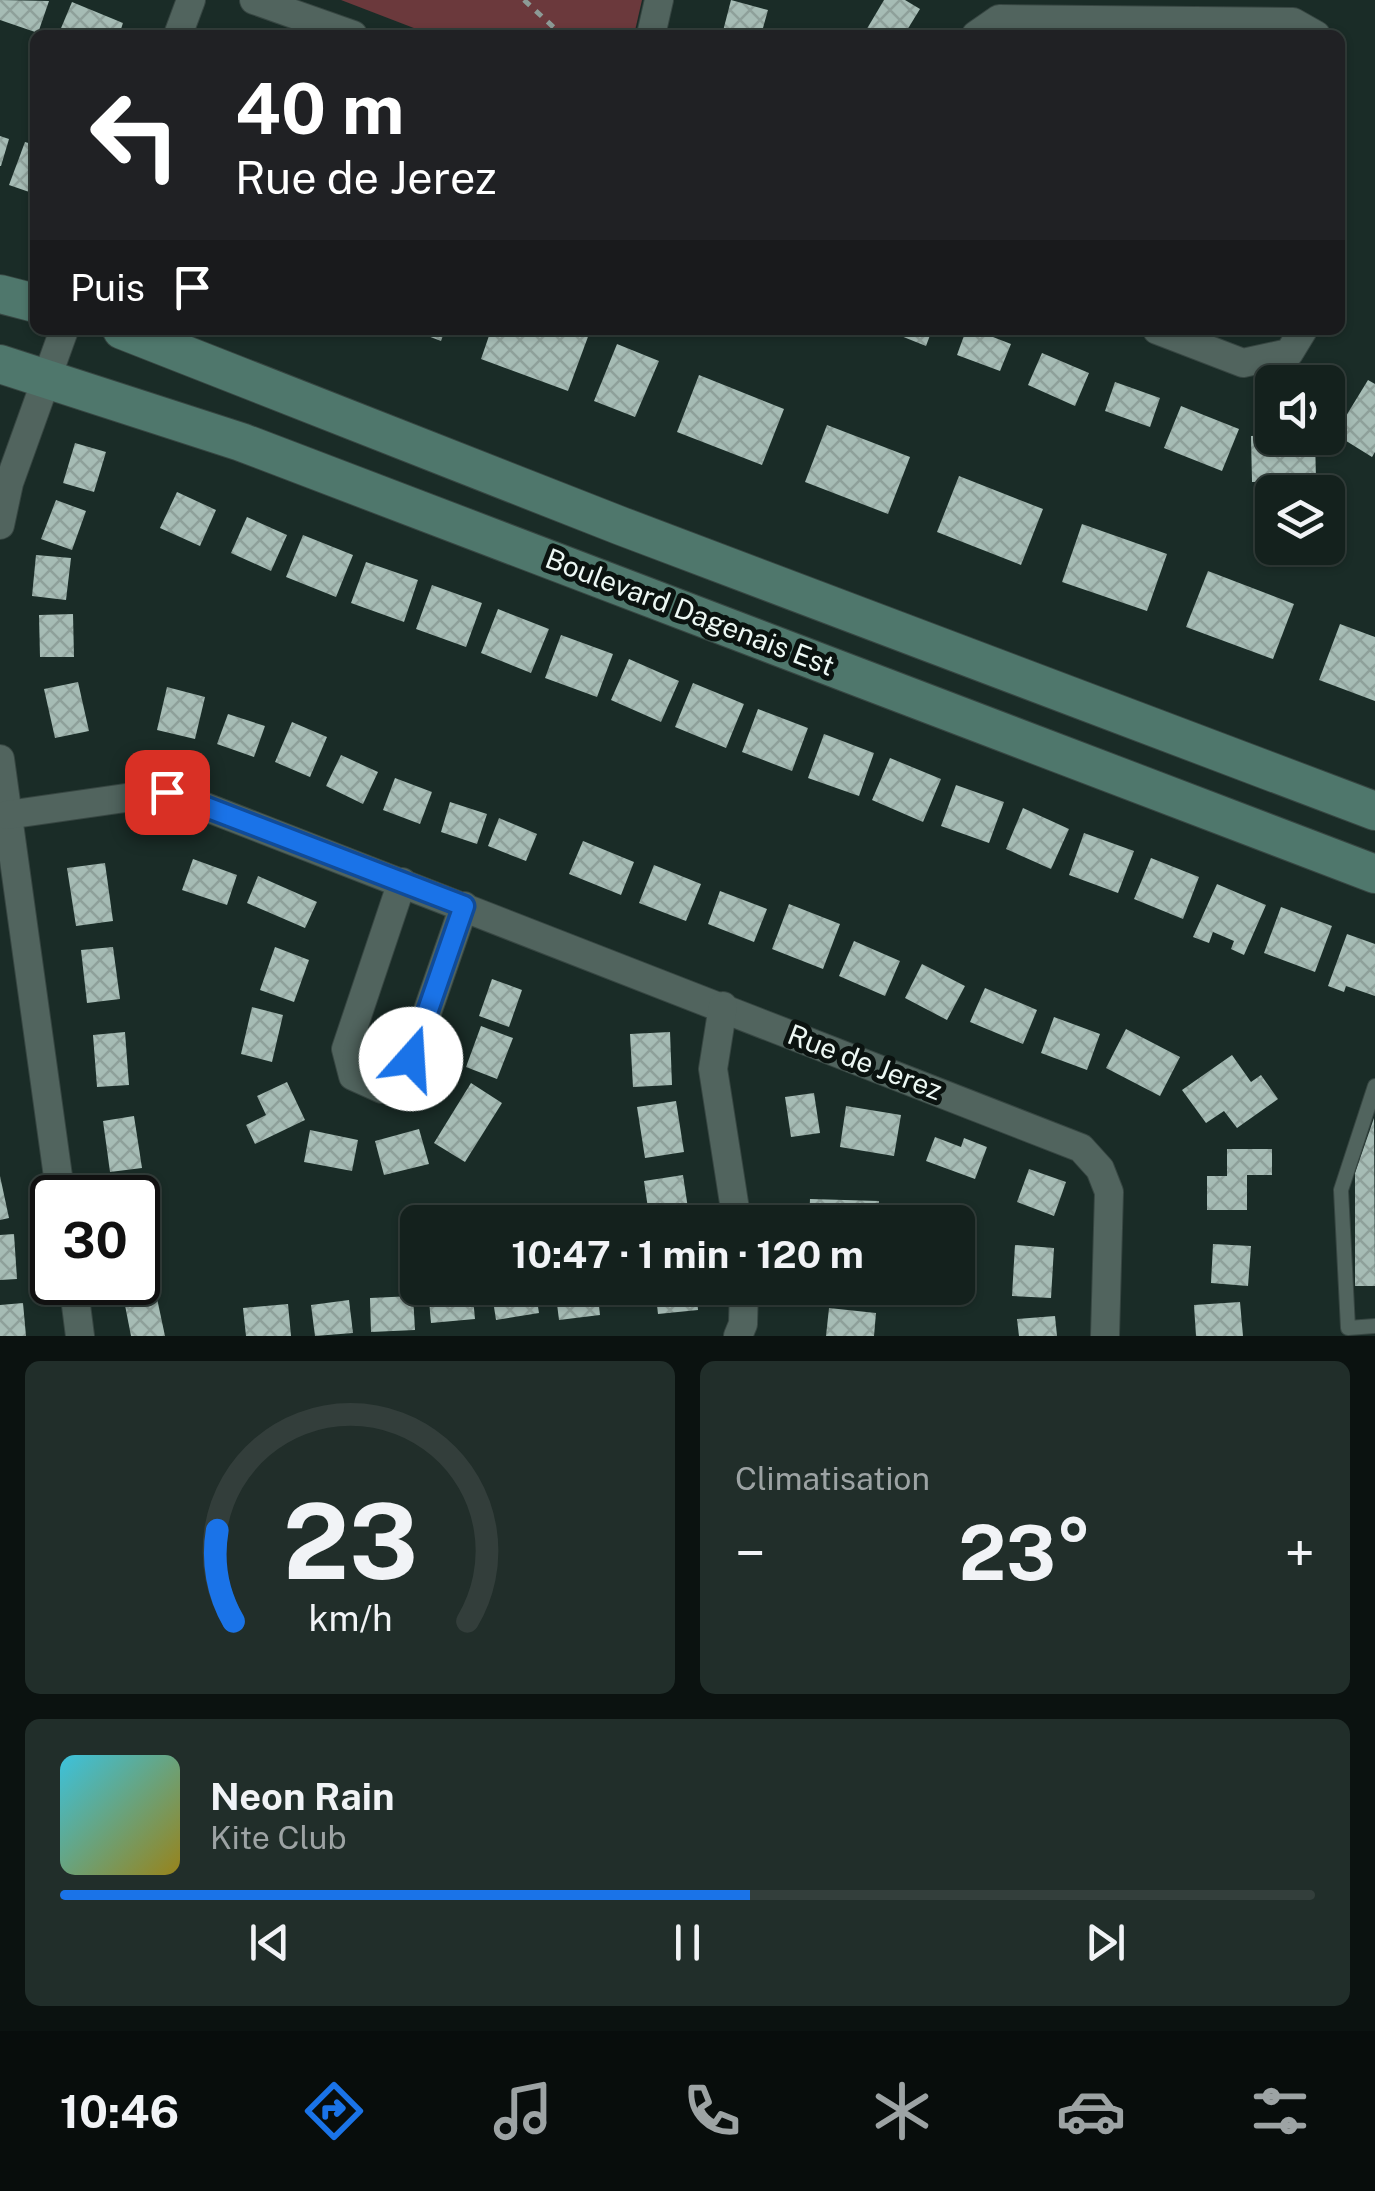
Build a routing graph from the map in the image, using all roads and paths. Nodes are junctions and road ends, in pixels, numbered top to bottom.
1 (191, 0) edge
2 (254, 0) edge
3 (524, 0) edge
4 (659, 0) edge
5 (180, 30) edge
6 (339, 30) edge
7 (557, 30) edge
8 (652, 30) edge
9 (983, 30) edge
10 (1308, 30) edge
11 (0, 294) edge
12 (30, 302) edge
13 (62, 335) edge
14 (135, 335) edge
15 (1170, 335) edge
16 (1301, 335) edge
17 (0, 364) edge
18 (46, 377) junction
19 (0, 525) edge
20 (0, 759) edge
21 (1375, 811) edge
22 (8, 815) junction
23 (1375, 874) edge
24 (402, 882) junction
25 (464, 906) junction
26 (723, 1006) junction
27 (1375, 1086) edge
28 (58, 1175) edge
29 (734, 1205) edge
30 (75, 1305) edge
31 (744, 1305) edge
32 (1375, 1326) edge
33 (80, 1336) edge
34 (738, 1336) edge
35 (1105, 1336) edge

1 - 5 street
2 - 6 street
3 - 7 path
4 - 8 street
9 - 10 street
11 - 12 main road
13 - 18 street
14 - 21 main road, Boulevard Dagenais Est
15 - 16 street
17 - 18 main road, Boulevard Dagenais Est
18 - 19 street
18 - 23 main road, Boulevard Dagenais Est
20 - 22 street
22 - 24 street, Rue de Jerez
22 - 28 street
24 - 25 street, Rue de Jerez
24 - 25 street
25 - 26 street, Rue de Jerez
26 - 29 street
26 - 35 street, Rue de Jerez
27 - 32 lane
30 - 33 street
31 - 34 street

